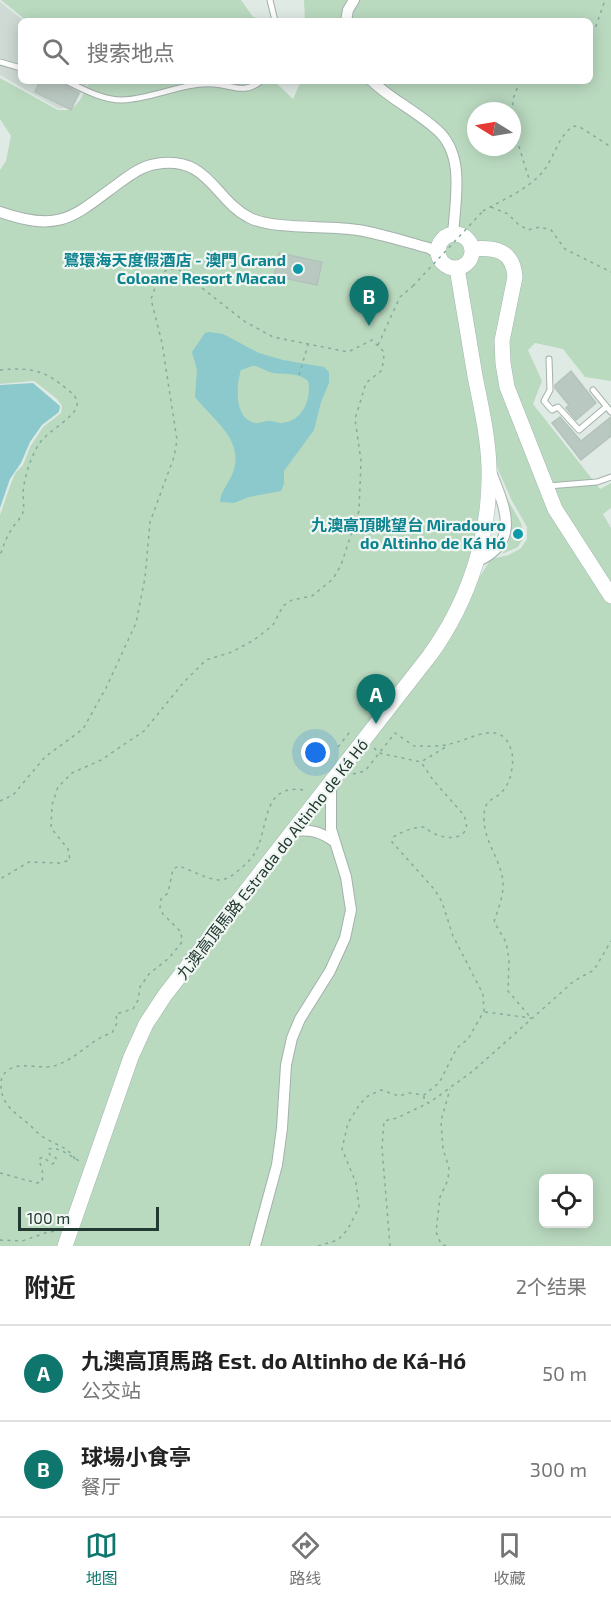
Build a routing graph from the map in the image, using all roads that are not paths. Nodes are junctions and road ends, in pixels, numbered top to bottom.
1 (270, 0) edge
2 (354, 0) edge
3 (274, 18) edge
4 (347, 18) edge
5 (0, 62) edge
6 (18, 67) edge
7 (72, 84) edge
8 (213, 84) edge
9 (213, 84) edge
10 (258, 84) edge
11 (375, 84) edge
12 (0, 212) edge
13 (440, 245) junction
14 (472, 249) junction
15 (457, 268) junction
16 (549, 359) dead end
17 (593, 390) dead end
18 (606, 406) junction
19 (611, 412) edge
20 (489, 466) junction
21 (611, 477) edge
22 (546, 486) junction
23 (476, 562) junction
24 (611, 596) edge
25 (335, 778) junction
26 (294, 831) junction
27 (335, 842) junction
28 (65, 1246) edge
29 (255, 1246) edge

1 - 3 lane
2 - 4 street
5 - 6 lane
7 - 9 lane
8 - 10 lane
11 - 13 street
12 - 13 street
13 - 14 main road
13 - 15 main road
14 - 15 main road
14 - 22 main road
15 - 20 main road, 九澳高頂馬路 Estrada do Altinho de Ká Hó
16 - 18 lane
17 - 18 lane
18 - 19 lane
20 - 23 main road, 九澳高頂馬路 Estrada do Altinho de Ká Hó
20 - 23 street
21 - 22 lane
22 - 24 main road
23 - 25 main road, 九澳高頂馬路 Estrada do Altinho de Ká Hó
25 - 26 main road, 九澳高頂馬路 Estrada do Altinho de Ká Hó
25 - 27 street
26 - 27 street
26 - 28 main road, 九澳高頂馬路 Estrada do Altinho de Ká Hó
27 - 29 street

